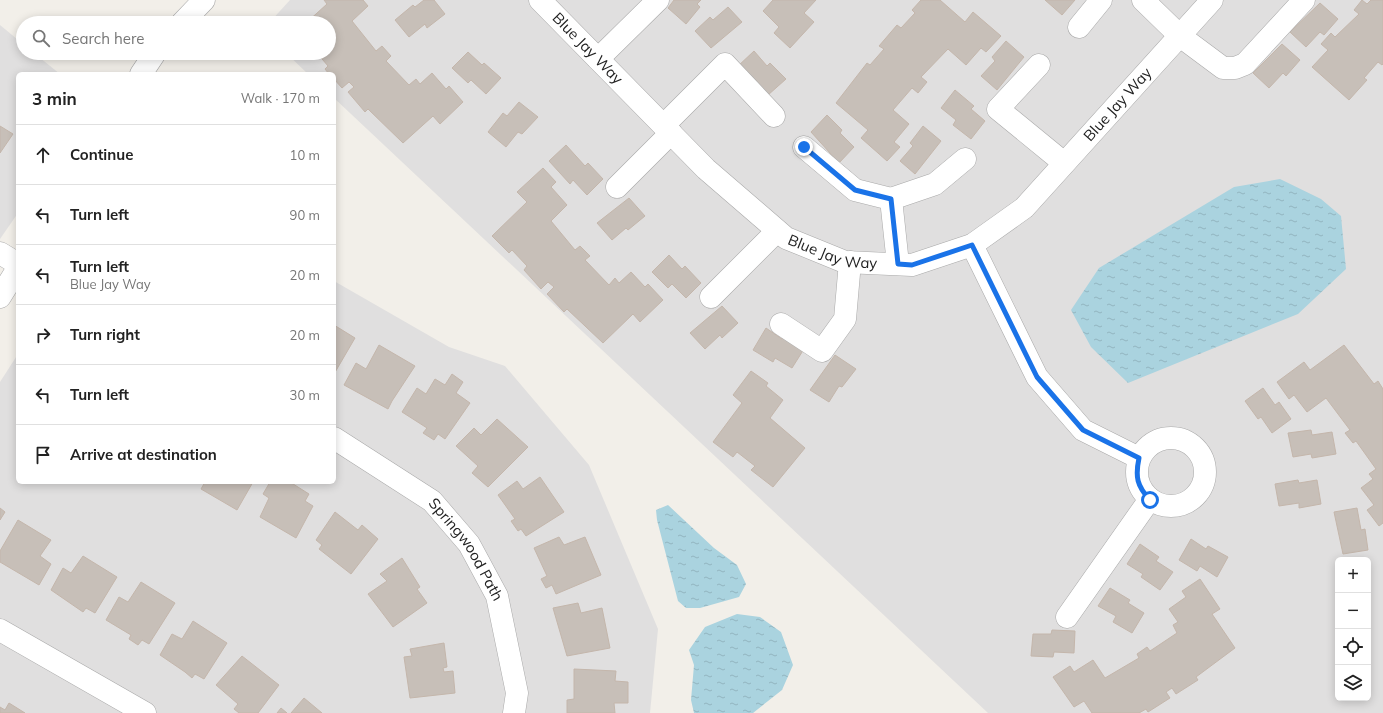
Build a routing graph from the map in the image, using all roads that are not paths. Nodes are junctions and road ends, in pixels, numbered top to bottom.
1 (204, 0) edge
2 (540, 0) edge
3 (658, 0) edge
4 (1102, 0) edge
5 (1143, 0) edge
6 (1212, 0) edge
7 (1304, 0) edge
8 (189, 16) edge
9 (1079, 27) dead end
10 (1180, 36) junction
11 (598, 59) junction
12 (150, 60) edge
13 (1039, 65) dead end
14 (142, 72) edge
15 (774, 116) dead end
16 (668, 129) junction
17 (804, 147) dead end
18 (965, 159) dead end
19 (1064, 163) junction
20 (617, 187) dead end
21 (891, 199) junction
22 (777, 231) junction
23 (972, 245) junction
24 (0, 253) edge
25 (850, 262) junction
26 (16, 263) edge
27 (898, 264) junction
28 (16, 271) edge
29 (0, 297) edge
30 (711, 297) dead end
31 (781, 324) dead end
32 (336, 439) edge
33 (1139, 458) junction
34 (1150, 500) junction
35 (1067, 618) dead end
36 (0, 630) edge
37 (145, 713) edge
38 (514, 713) edge

1 - 8 street
2 - 11 street, Blue Jay Way
3 - 11 street
4 - 9 street
5 - 10 street
6 - 10 street, Blue Jay Way
7 - 10 street
10 - 19 street, Blue Jay Way
11 - 16 street, Blue Jay Way
12 - 14 street
13 - 19 street
15 - 16 street
16 - 20 street
16 - 22 street, Blue Jay Way
17 - 21 street
18 - 21 street
19 - 23 street, Blue Jay Way
21 - 27 street
22 - 25 street, Blue Jay Way
22 - 30 street
23 - 27 street, Blue Jay Way
23 - 33 street
24 - 26 street
25 - 27 street, Blue Jay Way
25 - 31 street
28 - 29 street
32 - 38 street, Springwood Path
33 - 34 street
33 - 34 street
34 - 35 street
36 - 37 street

